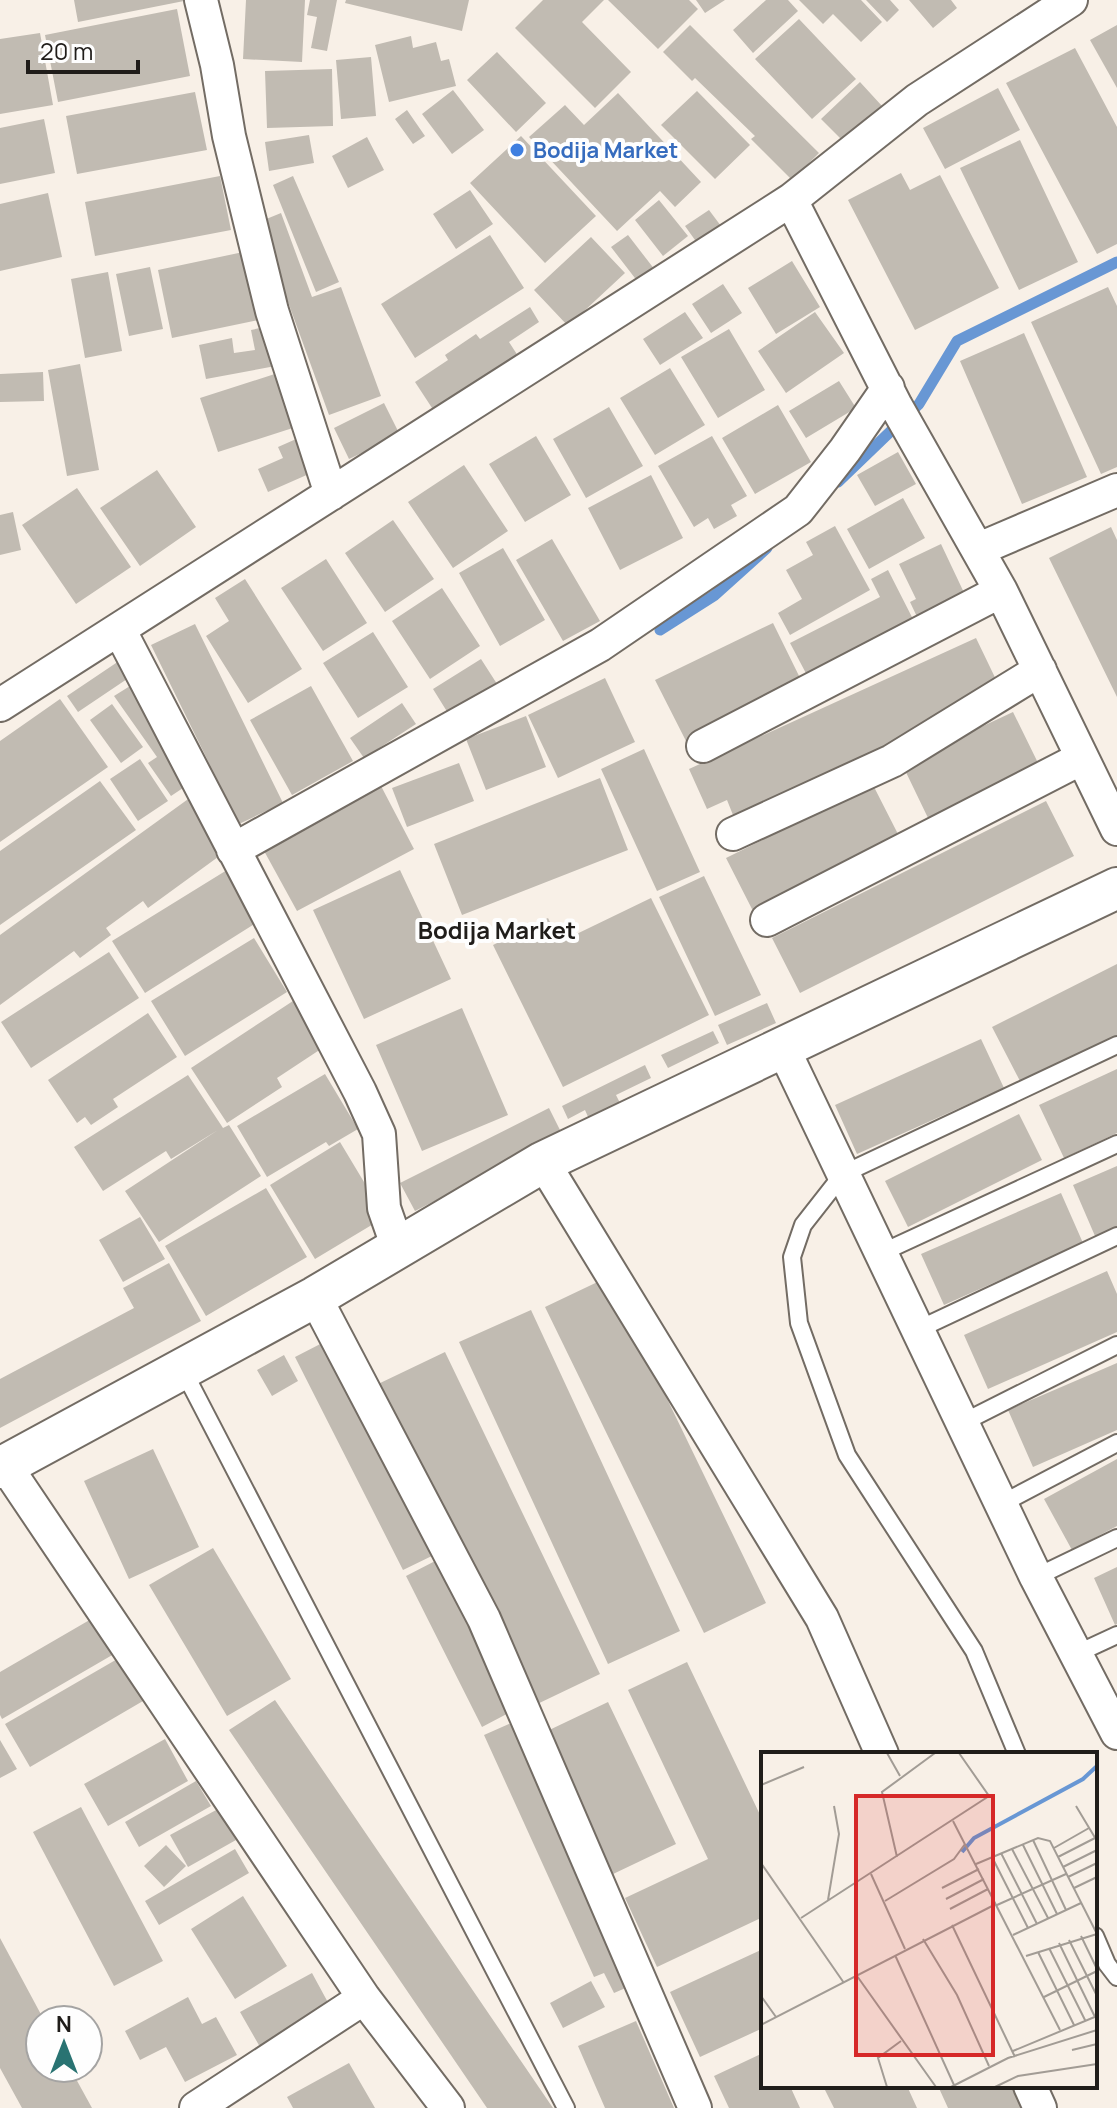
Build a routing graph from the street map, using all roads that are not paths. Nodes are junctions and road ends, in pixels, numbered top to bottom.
1 (201, 0) edge
2 (1071, 0) edge
3 (791, 200) junction
4 (892, 397) junction
5 (331, 494) junction
6 (1114, 498) edge
7 (979, 549) junction
8 (1001, 591) junction
9 (119, 629) junction
10 (1040, 670) junction
11 (0, 705) edge
12 (703, 746) dead end
13 (1082, 758) junction
14 (1117, 829) edge
15 (733, 834) dead end
16 (233, 850) junction
17 (1117, 888) edge
18 (767, 920) dead end
19 (1117, 1045) edge
20 (783, 1048) junction
21 (1117, 1144) edge
22 (543, 1162) junction
23 (843, 1174) junction
24 (1117, 1236) edge
25 (398, 1248) junction
26 (881, 1253) junction
27 (315, 1297) junction
28 (917, 1330) junction
29 (1117, 1345) edge
30 (182, 1369) junction
31 (962, 1423) junction
32 (1117, 1443) edge
33 (3, 1467) edge
34 (1001, 1504) junction
35 (1117, 1538) edge
36 (1036, 1577) junction
37 (1117, 1635) edge
38 (1076, 1654) junction
39 (1117, 1733) edge
40 (881, 1752) edge
41 (1016, 1752) edge
42 (1097, 1941) edge
43 (1117, 1977) edge
44 (364, 1998) junction
45 (1031, 2088) edge
46 (196, 2108) edge
47 (448, 2108) edge
48 (566, 2108) edge
49 (695, 2108) edge
50 (1040, 2108) edge

1 - 5 street
2 - 3 street
3 - 4 street
3 - 5 street
4 - 7 street
4 - 16 street
5 - 9 street
6 - 7 street
7 - 8 street
8 - 10 street
8 - 12 street
9 - 11 street
9 - 16 street
10 - 13 street
10 - 15 street
13 - 14 street
13 - 18 street
16 - 25 street
17 - 20 street
19 - 23 lane
20 - 22 street
20 - 23 street
21 - 26 lane
22 - 25 street
22 - 40 street
23 - 26 street
23 - 41 lane
24 - 28 lane
25 - 27 street
26 - 28 street
27 - 30 street
27 - 49 street
28 - 31 street
29 - 31 lane
30 - 33 street
30 - 48 lane
31 - 34 street
32 - 34 lane
33 - 44 street
34 - 36 street
35 - 36 lane
36 - 38 street
37 - 38 lane
38 - 39 street
42 - 43 lane
44 - 46 street
44 - 47 street
45 - 50 street

